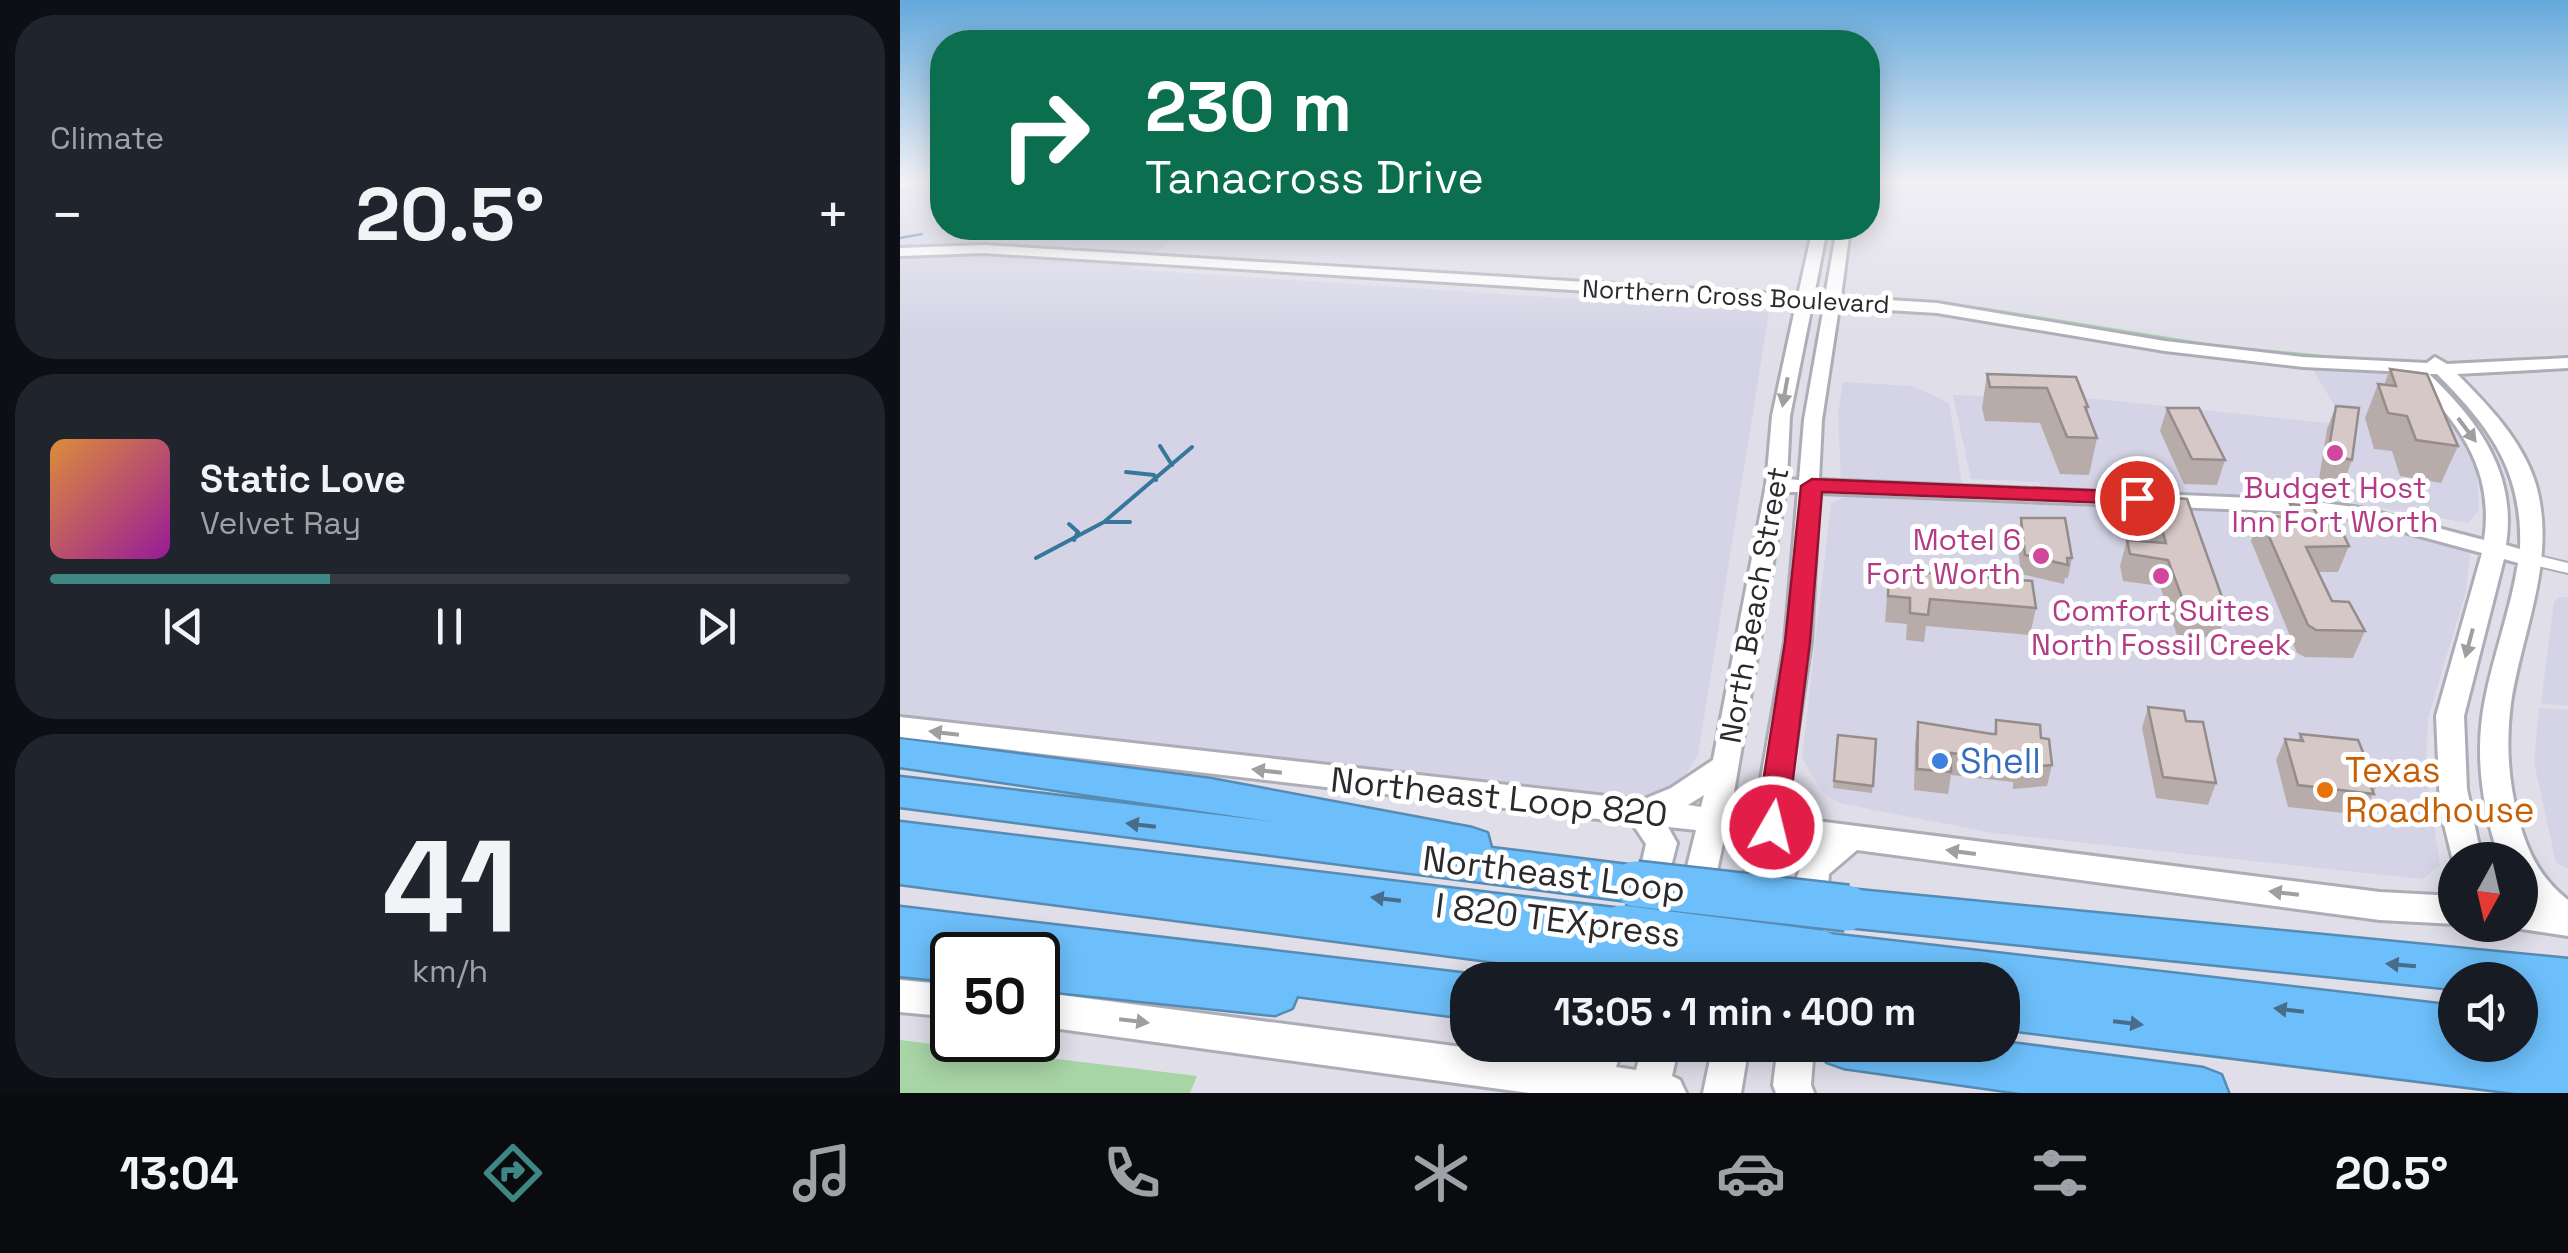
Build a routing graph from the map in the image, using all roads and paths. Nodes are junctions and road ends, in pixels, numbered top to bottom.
1 (1817, 240) edge
2 (1842, 240) edge
3 (900, 250) edge
4 (1379, 271) junction
5 (1810, 273) junction
6 (1760, 288) junction
7 (1834, 290) junction
8 (1884, 300) junction
9 (1802, 302) junction
10 (1826, 338) junction
11 (2568, 351) edge
12 (2422, 363) junction
13 (2568, 363) edge
14 (1776, 485) junction
15 (1812, 486) junction
16 (2494, 548) junction
17 (2531, 558) junction
18 (2568, 568) edge
19 (2450, 717) junction
20 (900, 727) edge
21 (2494, 732) junction
22 (900, 752) edge
23 (1726, 766) junction
24 (900, 792) edge
25 (1642, 813) junction
26 (1714, 821) junction
27 (1772, 827) junction
28 (900, 838) edge
29 (1850, 838) junction
30 (2460, 842) edge
31 (2511, 842) edge
32 (900, 867) edge
33 (1628, 883) junction
34 (900, 884) edge
35 (1028, 884) junction
36 (2538, 893) edge
37 (2438, 909) edge
38 (2538, 918) edge
39 (2568, 921) edge
40 (900, 926) edge
41 (1620, 955) edge
42 (900, 956) edge
43 (930, 959) edge
44 (1680, 962) edge
45 (1700, 962) edge
46 (1746, 962) edge
47 (1805, 962) edge
48 (1060, 971) edge
49 (2568, 980) edge
50 (1347, 982) junction
51 (2020, 990) edge
52 (1450, 994) edge
53 (900, 996) edge
54 (930, 999) edge
55 (2020, 1009) edge
56 (1060, 1013) edge
57 (2438, 1013) edge
58 (2538, 1015) edge
59 (2568, 1017) edge
60 (2370, 1020) junction
61 (2438, 1026) edge
62 (2538, 1037) edge
63 (2568, 1040) edge
64 (1599, 1062) edge
65 (1659, 1062) edge
66 (1728, 1062) edge
67 (1794, 1062) edge
68 (1971, 1062) edge
69 (1503, 1072) junction
70 (2568, 1075) edge
71 (1655, 1092) edge
72 (1542, 1093) edge
73 (1722, 1093) edge
74 (1796, 1093) edge
75 (2203, 1093) edge

1 - 5 street, North Beach Street
2 - 7 street, North Beach Street
3 - 4 street, Northern Cross Boulevard
4 - 6 street, Northern Cross Boulevard
4 - 9 street, Northern Cross Boulevard
5 - 6 street
5 - 9 street, North Beach Street
6 - 9 street, Northern Cross Boulevard
7 - 8 street, Northern Cross Boulevard
7 - 9 street, Northern Cross Boulevard
7 - 10 street, North Beach Street
8 - 10 street
8 - 12 street, Northern Cross Boulevard
9 -> 14 street, North Beach Street
10 - 15 street, North Beach Street
11 - 12 street, Northern Cross Boulevard
12 - 13 street, Northern Cross Boulevard
12 -> 16 street
12 - 17 street
14 - 15 street
14 - 23 street, North Beach Street
15 - 16 street
15 - 27 street, North Beach Street
16 - 17 street
16 -> 19 street
17 - 18 street
17 - 21 street
19 - 21 street
19 - 30 street
25 -> 20 street, Northeast Loop 820
21 - 31 street
22 - 33 highway
23 - 25 street
23 - 26 street, North Beach Street
33 -> 24 highway, Northeast Loop
25 - 26 street, Northeast Loop 820
25 - 41 street
26 - 27 street, Northeast Loop 820
26 - 44 street, North Beach Street
27 - 29 street, Northeast Loop 820
27 - 46 street, North Beach Street
41 -> 28 highway, I 820 TEXpress
37 -> 29 street, Northeast Loop 820
29 - 47 street
32 - 35 highway, I 820 TEXpress
49 -> 33 highway, Northeast Loop, bridge
34 - 35 highway
35 - 41 highway, I 820 TEXpress
36 - 39 street
38 - 39 street
40 - 50 highway
41 - 45 highway, I 820 TEXpress, bridge
42 - 43 highway
48 - 50 highway
50 - 52 highway
60 -> 51 highway, I 820 TEXpress
53 - 54 street
55 -> 70 highway
56 -> 69 street
57 - 60 highway
58 - 59 highway
60 - 61 highway, I 820 TEXpress
62 - 63 highway
64 - 69 street
65 - 71 street
66 - 73 street
67 - 74 street
68 - 75 highway
69 - 71 street
69 - 72 street

